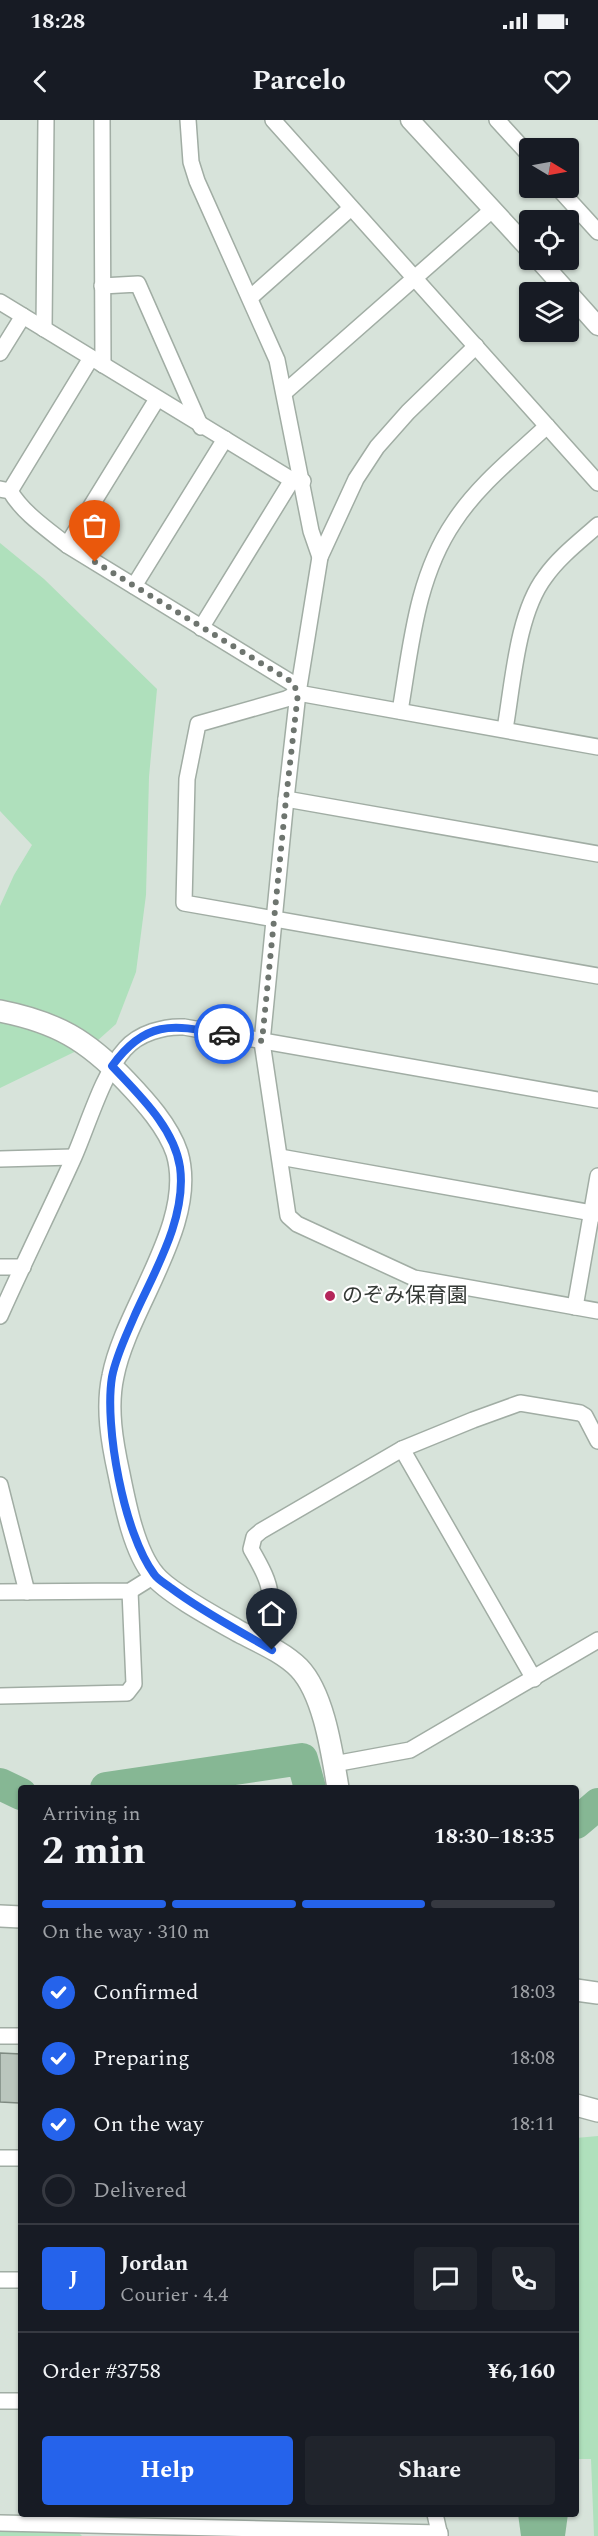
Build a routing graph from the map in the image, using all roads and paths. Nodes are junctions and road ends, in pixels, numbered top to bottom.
1 (46, 120) edge
2 (102, 120) edge
3 (188, 120) edge
4 (273, 120) edge
5 (410, 120) edge
6 (497, 120) edge
7 (519, 144) edge
8 (567, 198) edge
9 (351, 208) junction
10 (492, 210) junction
11 (598, 232) edge
12 (519, 238) edge
13 (547, 270) edge
14 (414, 278) junction
15 (102, 286) junction
16 (251, 297) junction
17 (0, 302) edge
18 (23, 316) junction
19 (598, 326) edge
20 (44, 329) junction
21 (476, 346) junction
22 (0, 353) edge
23 (97, 362) junction
24 (285, 392) junction
25 (157, 399) junction
26 (201, 426) junction
27 (547, 426) junction
28 (225, 439) junction
29 (298, 480) junction
30 (598, 483) edge
31 (5, 490) edge
32 (598, 525) edge
33 (67, 545) junction
34 (320, 557) junction
35 (134, 586) junction
36 (201, 628) junction
37 (298, 693) junction
38 (400, 711) junction
39 (505, 729) junction
40 (598, 747) edge
41 (286, 799) junction
42 (598, 854) edge
43 (274, 919) junction
44 (598, 976) edge
45 (0, 1011) edge
46 (262, 1041) junction
47 (112, 1066) junction
48 (598, 1100) edge
49 (74, 1157) junction
50 (280, 1157) junction
51 (0, 1159) edge
52 (598, 1176) edge
53 (595, 1214) edge
54 (23, 1266) junction
55 (0, 1267) edge
56 (575, 1307) junction
57 (598, 1311) edge
58 (0, 1316) edge
59 (598, 1441) edge
60 (402, 1449) junction
61 (0, 1485) edge
62 (154, 1576) junction
63 (130, 1591) junction
64 (0, 1592) edge
65 (27, 1592) junction
66 (598, 1640) edge
67 (258, 1642) junction
68 (534, 1679) junction
69 (0, 1696) edge
70 (334, 1764) junction
71 (338, 1785) edge
72 (0, 1916) edge
73 (18, 1917) edge
74 (579, 1990) edge
75 (598, 1993) edge
76 (0, 2036) edge
77 (18, 2036) edge
78 (579, 2106) edge
79 (598, 2111) edge
80 (0, 2158) edge
81 (18, 2158) edge
82 (0, 2280) edge
83 (18, 2280) edge
84 (0, 2401) edge
85 (18, 2401) edge
86 (436, 2517) edge
87 (0, 2523) edge
88 (92, 2525) edge
89 (440, 2534) edge

1 - 20 street
2 - 15 street
3 - 16 street
4 - 9 street
5 - 10 street
6 - 7 street
8 - 11 street
9 - 14 street
9 - 16 street
10 - 12 street
10 - 14 street
13 - 19 street
14 - 21 street
14 - 24 street
15 - 23 street
15 - 26 street
16 - 24 street
17 - 18 street
18 - 20 street
18 - 22 street
20 - 23 street
21 - 27 street
21 - 34 street
23 - 25 street
23 - 31 street
24 - 29 street
25 - 26 street
25 - 33 street
26 - 28 street
27 - 30 street
27 - 38 street
28 - 29 street
28 - 35 street
29 - 34 street
29 - 36 street
31 - 33 street
32 - 39 street
33 - 35 street
34 - 37 street
35 - 36 street
36 - 37 street
37 - 38 street
37 - 41 street
37 - 43 street
38 - 39 street
39 - 40 street
41 - 42 street
41 - 43 street
43 - 44 street
43 - 46 street
45 - 47 main road
46 - 47 street
46 - 48 street
46 - 50 street
47 - 49 street
47 - 62 main road
49 - 51 street
49 - 54 street
50 - 53 street
50 - 56 street
52 - 53 street
53 - 56 street
54 - 55 street
54 - 58 street
56 - 57 street
59 - 60 street
60 - 67 street
60 - 68 street
61 - 65 street
62 - 63 street
62 - 67 main road
63 - 65 street
63 - 69 street
64 - 65 street
66 - 68 street
67 - 70 main road
68 - 70 street
70 - 71 main road
72 - 73 main road
74 - 75 main road
76 - 77 street
78 - 79 main road
80 - 81 street
82 - 83 street
84 - 85 street
86 - 89 street
87 - 88 street
88 - 89 street

